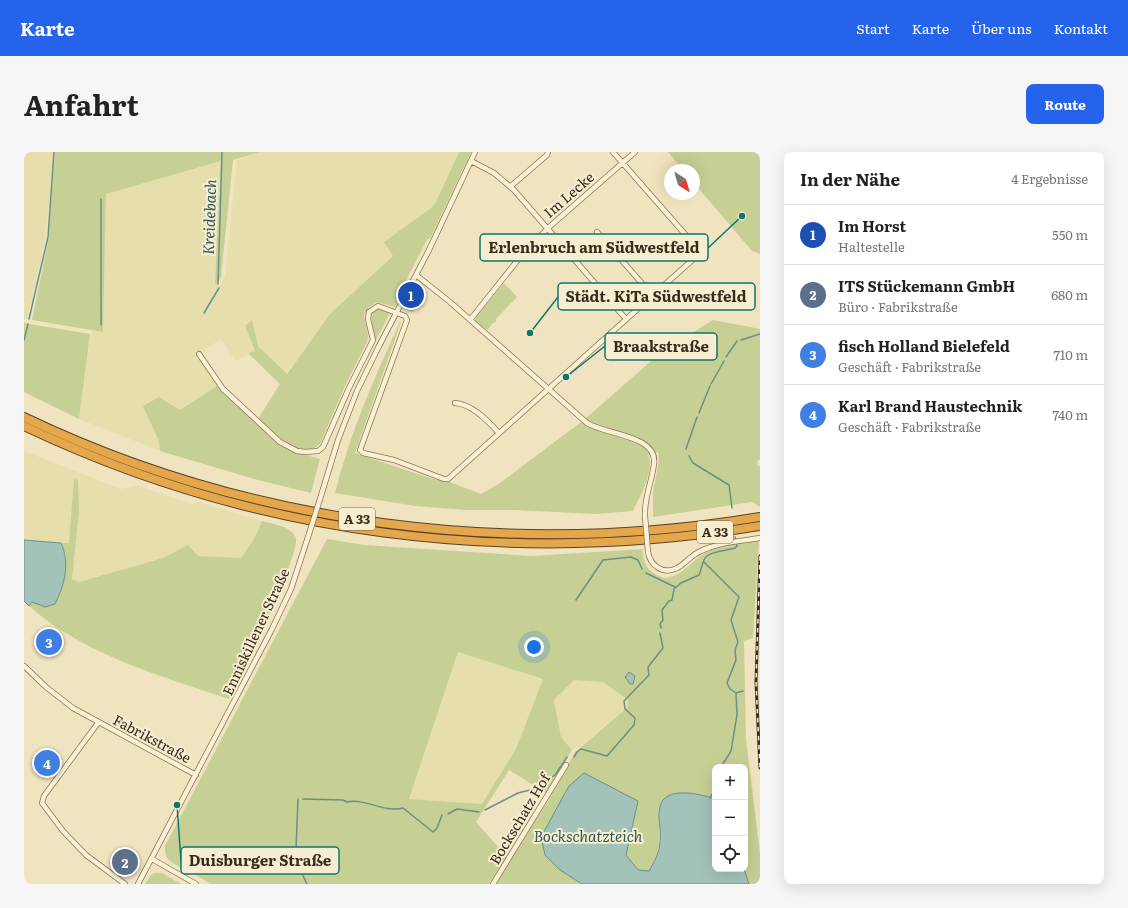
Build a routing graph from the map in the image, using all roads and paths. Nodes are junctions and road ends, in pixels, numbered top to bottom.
1 (475, 152) edge
2 (548, 152) edge
3 (613, 152) edge
4 (635, 152) edge
5 (471, 161) junction
6 (623, 162) junction
7 (511, 186) junction
8 (548, 228) junction
9 (597, 232) dead end
10 (416, 275) junction
11 (653, 296) junction
12 (397, 312) junction
13 (626, 319) junction
14 (470, 320) junction
15 (199, 354) dead end
16 (548, 389) junction
17 (455, 403) dead end
18 (24, 417) edge
19 (24, 426) edge
20 (499, 433) junction
21 (760, 517) edge
22 (760, 526) edge
23 (760, 538) edge
24 (24, 666) edge
25 (98, 723) junction
26 (566, 765) dead end
27 (196, 775) junction
28 (152, 859) junction
29 (125, 884) edge
30 (138, 884) edge
31 (196, 884) edge
32 (493, 884) edge

1 - 5 street, Enniskillener Straße
2 - 7 street
3 - 6 street
4 - 6 street, Im Lecke
5 - 7 street
5 - 10 street, Enniskillener Straße
6 - 8 street, Im Lecke
6 - 11 street
7 - 8 street
8 - 13 street
8 - 14 street, Im Lecke
9 - 11 street
10 - 12 street, Enniskillener Straße
10 - 14 street
11 - 13 street
12 - 15 street
12 - 20 street
12 - 27 street, Enniskillener Straße, bridge
13 - 16 street
14 - 16 street
16 - 20 street
16 - 23 street, bridge
17 - 20 street
18 - 21 highway, A 33
19 - 22 highway, A 33
24 - 25 street, Fabrikstraße
25 - 27 street, Fabrikstraße
25 - 29 street, Fabrikstraße
26 - 32 street, Bockschatz Hof
27 - 28 street, Enniskillener Straße
28 - 30 street, Enniskillener Straße
28 - 31 street

